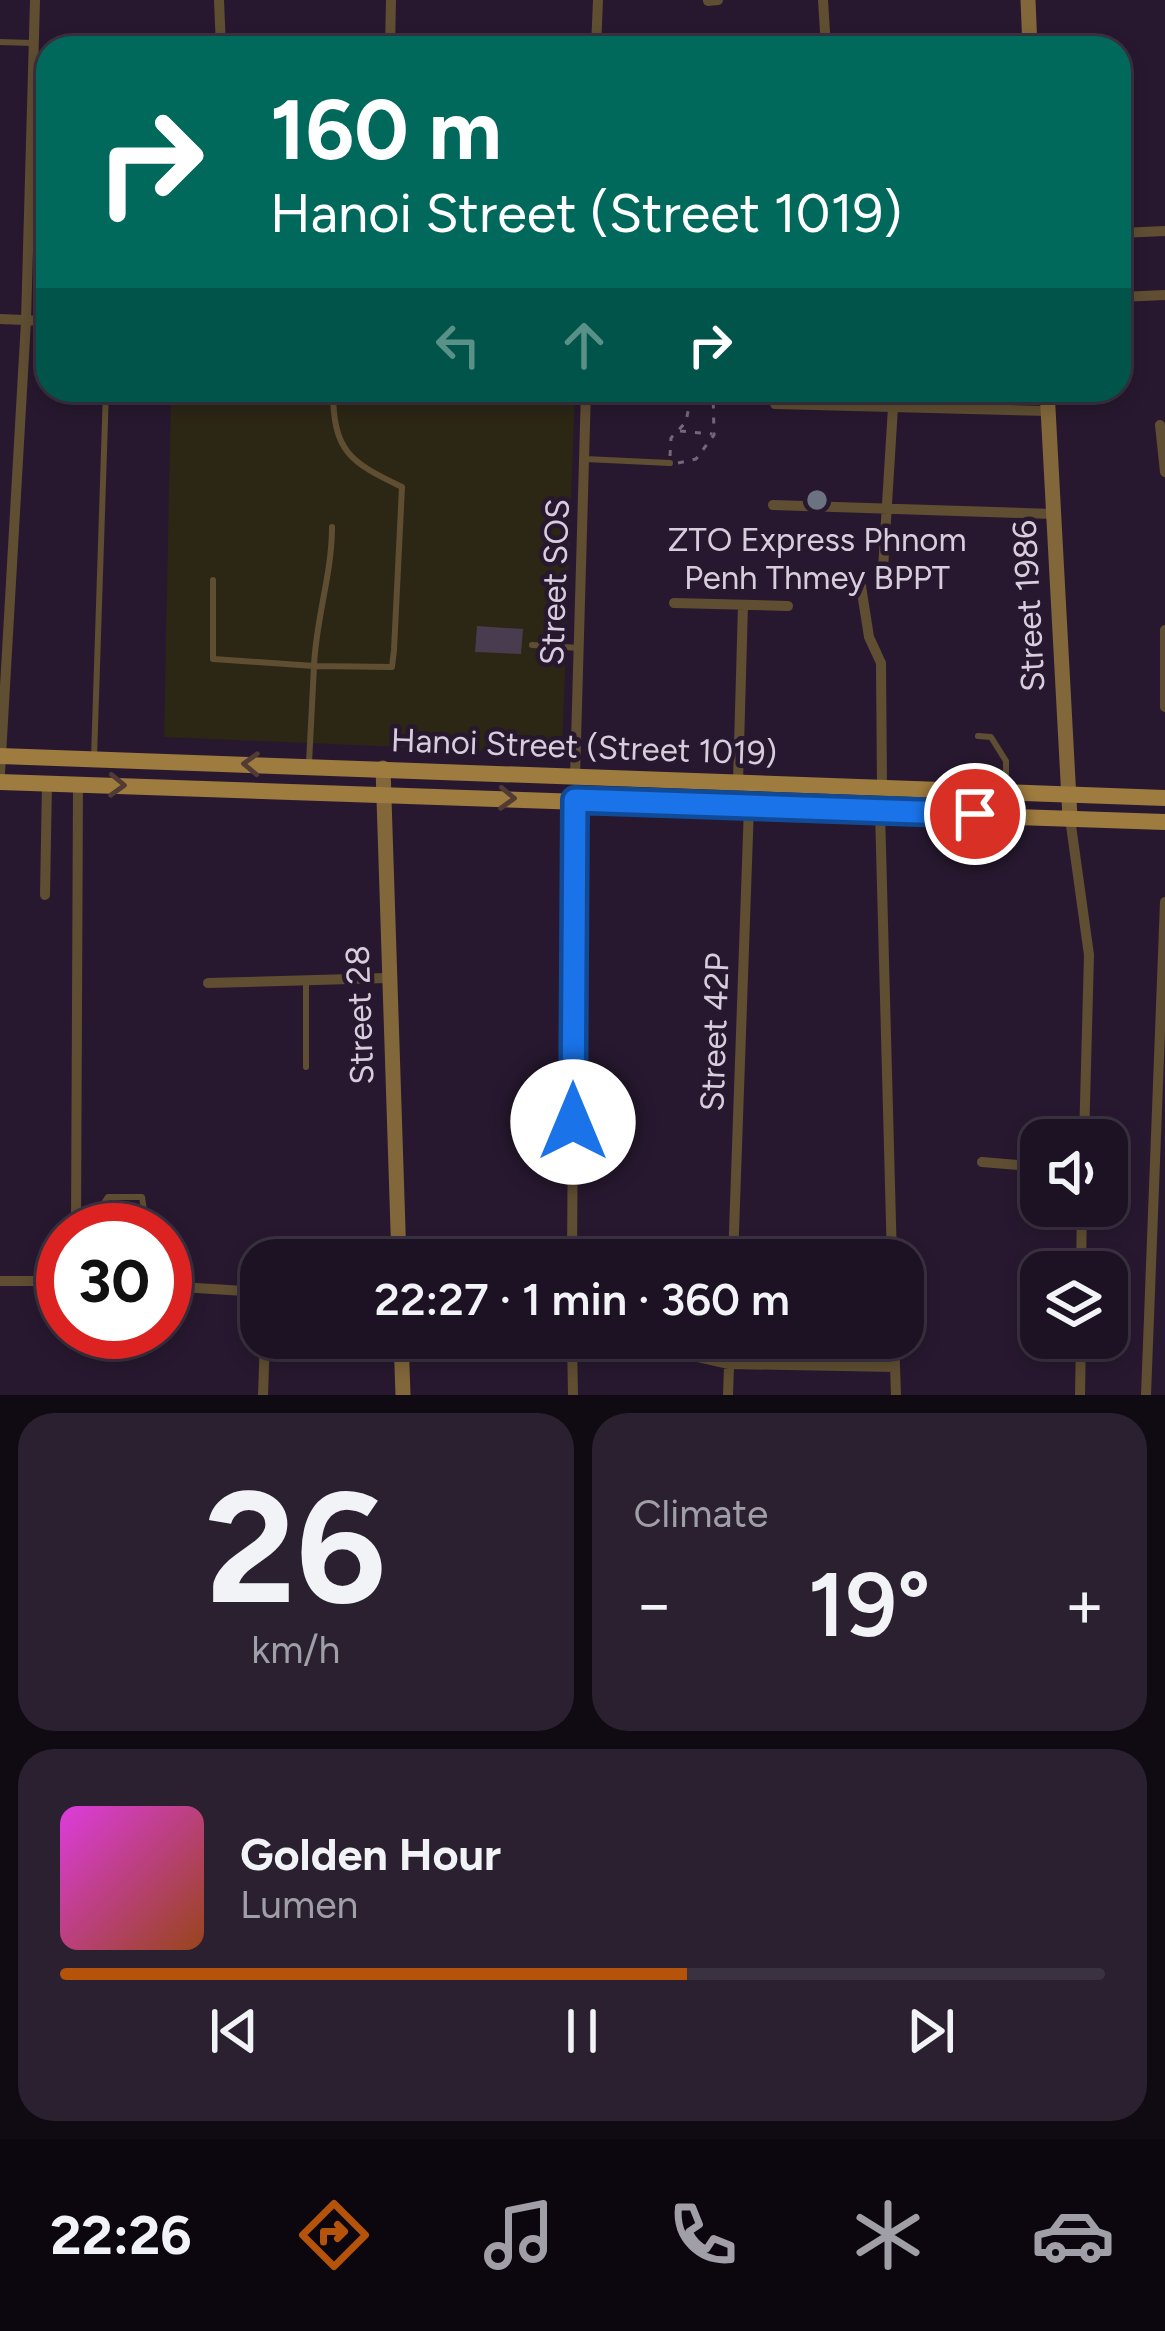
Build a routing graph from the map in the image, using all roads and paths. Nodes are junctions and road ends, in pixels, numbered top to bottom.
1 (35, 0) edge
2 (219, 0) edge
3 (391, 0) edge
4 (598, 0) edge
5 (823, 0) edge
6 (1028, 0) edge
7 (220, 36) edge
8 (390, 36) edge
9 (596, 36) edge
10 (825, 36) edge
11 (1030, 36) edge
12 (0, 42) edge
13 (35, 43) junction
14 (30, 222) junction
15 (36, 222) edge
16 (1165, 231) edge
17 (1131, 232) edge
18 (1165, 295) edge
19 (1131, 296) edge
20 (0, 320) edge
21 (26, 321) junction
22 (36, 321) edge
23 (106, 402) edge
24 (333, 402) edge
25 (586, 402) edge
26 (690, 402) edge
27 (713, 402) edge
28 (1048, 402) edge
29 (775, 404) dead end
30 (892, 407) junction
31 (1048, 410) junction
32 (1160, 425) dead end
33 (677, 431) junction
34 (714, 434) junction
35 (585, 459) junction
36 (670, 464) junction
37 (1165, 472) edge
38 (773, 505) dead end
39 (887, 510) junction
40 (1054, 514) junction
41 (332, 527) dead end
42 (213, 580) dead end
43 (882, 585) dead end
44 (861, 586) dead end
45 (674, 603) dead end
46 (743, 605) junction
47 (788, 606) dead end
48 (1165, 630) edge
49 (532, 645) dead end
50 (579, 648) junction
51 (314, 666) junction
52 (1165, 707) edge
53 (978, 736) dead end
54 (0, 756) edge
55 (94, 759) junction
56 (308, 766) junction
57 (383, 769) junction
58 (575, 776) junction
59 (0, 777) edge
60 (738, 782) junction
61 (47, 783) junction
62 (78, 784) junction
63 (882, 787) junction
64 (1006, 792) junction
65 (381, 793) junction
66 (1068, 794) junction
67 (1165, 798) edge
68 (575, 800) junction
69 (749, 806) junction
70 (880, 811) junction
71 (1070, 818) junction
72 (1165, 822) edge
73 (44, 895) dead end
74 (1165, 902) edge
75 (1164, 956) edge
76 (306, 978) junction
77 (387, 978) junction
78 (208, 983) dead end
79 (1162, 1065) edge
80 (306, 1067) dead end
81 (1085, 1119) edge
82 (982, 1162) dead end
83 (1020, 1165) edge
84 (1160, 1170) edge
85 (76, 1203) edge
86 (104, 1203) edge
87 (143, 1203) edge
88 (398, 1239) edge
89 (572, 1239) edge
90 (734, 1239) edge
91 (891, 1239) edge
92 (1159, 1265) edge
93 (0, 1281) edge
94 (36, 1281) edge
95 (192, 1288) edge
96 (240, 1291) edge
97 (264, 1359) edge
98 (402, 1359) edge
99 (572, 1359) edge
100 (707, 1359) edge
101 (729, 1359) edge
102 (895, 1359) edge
103 (1081, 1359) edge
104 (729, 1364) junction
105 (895, 1367) junction
106 (1148, 1371) junction
107 (1165, 1372) edge
108 (263, 1395) edge
109 (403, 1395) edge
110 (573, 1395) edge
111 (728, 1395) edge
112 (896, 1395) edge
113 (1080, 1395) edge
114 (1146, 1395) edge

1 - 13 street
2 - 7 street
3 - 8 street
4 - 9 street
5 - 10 street
6 - 11 street
12 - 13 lane
13 - 14 street
14 - 15 street
14 - 21 street
16 - 17 street
18 - 19 street
20 - 21 street
21 - 22 street
21 - 54 street
23 - 55 lane
24 - 51 lane
25 - 35 street, Street SOS
26 - 33 path
27 - 34 path
28 - 31 street, Street 1986
29 - 30 street
30 - 31 street
30 - 39 street
31 - 40 street, Street 1986
32 - 37 street
33 - 34 path
33 - 36 path
34 - 36 path
35 - 36 lane
35 - 50 street, Street SOS
38 - 39 street
39 - 40 street
39 - 43 street
40 - 66 street, Street 1986
41 - 51 lane
42 - 51 lane
44 - 63 street
45 - 46 street
46 - 47 street
46 - 60 street
48 - 52 street
49 - 50 lane
50 - 58 street, Street SOS
51 - 56 lane
53 - 64 lane
54 - 55 main road, Hanoi Street (Street 1019)
54 - 59 street
56 -> 55 main road, Hanoi Street (Street 1019)
56 - 57 main road, Hanoi Street (Street 1019)
57 - 58 main road, Hanoi Street (Street 1019)
57 - 65 street, Street 28
58 - 60 main road, Hanoi Street (Street 1019)
59 - 61 main road, Hanoi Street (Street 1019)
60 - 63 main road, Hanoi Street (Street 1019)
61 - 62 main road, Hanoi Street (Street 1019)
61 - 73 street
62 -> 65 main road, Hanoi Street (Street 1019)
62 - 85 street
63 - 64 main road, Hanoi Street (Street 1019)
64 - 66 main road, Hanoi Street (Street 1019)
65 -> 68 main road, Hanoi Street (Street 1019)
65 - 77 street, Street 28
66 - 67 main road, Hanoi Street (Street 1019)
66 - 71 street, Street 1986
68 - 69 main road, Hanoi Street (Street 1019)
68 - 89 street
69 - 70 main road, Hanoi Street (Street 1019)
69 - 90 street, Street 42P
70 - 71 main road, Hanoi Street (Street 1019)
70 - 91 street
71 - 72 main road, Hanoi Street (Street 1019)
71 - 81 street
74 - 75 street
75 - 79 street
76 - 77 street
76 - 78 street
76 - 80 lane
77 - 88 street, Street 28
79 - 84 street
82 - 83 street
84 - 92 street
86 - 87 lane
92 - 106 street
93 - 94 street
95 - 96 street
97 - 108 street
98 - 109 street
99 - 110 street
100 - 104 street
101 - 104 street
102 - 105 street
103 - 113 street
104 - 105 street
104 - 111 street
105 - 112 street
106 - 107 street
106 - 114 street

